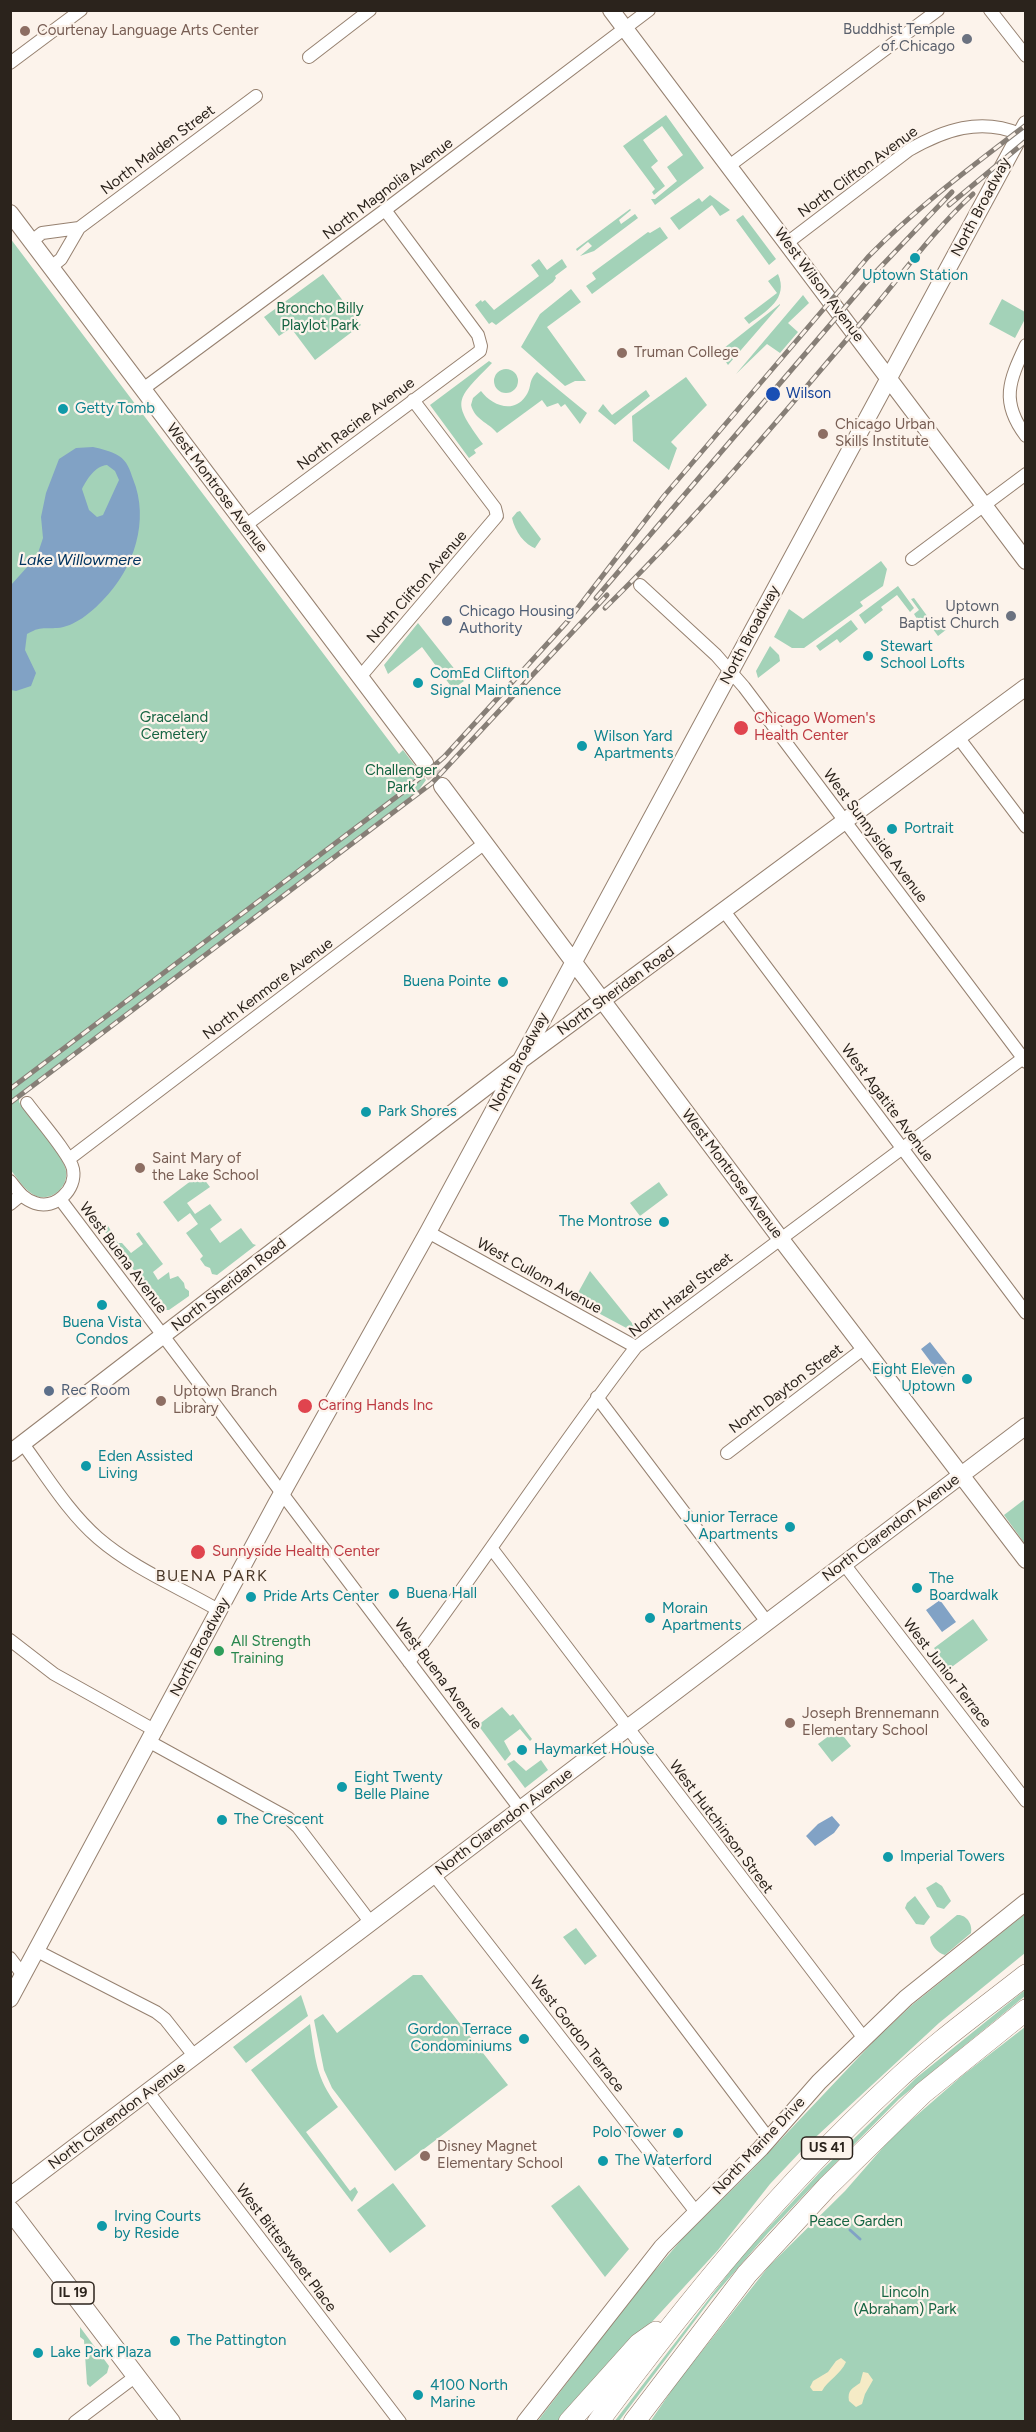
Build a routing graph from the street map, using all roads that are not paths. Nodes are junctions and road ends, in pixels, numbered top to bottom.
1 (81, 10) edge
2 (370, 10) edge
3 (611, 10) edge
4 (649, 10) edge
5 (938, 10) edge
6 (990, 10) edge
7 (626, 29) junction
8 (1026, 56) edge
9 (309, 57) dead end
10 (10, 63) edge
11 (256, 96) dead end
12 (1023, 129) edge
13 (729, 166) junction
14 (384, 210) junction
15 (10, 213) edge
16 (79, 228) junction
17 (32, 241) junction
18 (787, 243) junction
19 (51, 267) junction
20 (1026, 345) edge
21 (889, 378) junction
22 (143, 388) junction
23 (413, 400) junction
24 (1026, 436) edge
25 (1026, 474) edge
26 (984, 505) junction
27 (246, 525) junction
28 (912, 559) dead end
29 (1026, 561) edge
30 (640, 585) dead end
31 (731, 671) junction
32 (360, 677) junction
33 (1026, 687) edge
34 (958, 737) junction
35 (425, 762) tunnel mouth
36 (442, 786) tunnel mouth
37 (845, 821) junction
38 (1026, 827) edge
39 (485, 843) junction
40 (724, 911) junction
41 (573, 961) junction
42 (602, 1001) junction
43 (1025, 1059) edge
44 (520, 1061) junction
45 (27, 1103) dead end
46 (902, 1147) junction
47 (69, 1159) junction
48 (10, 1181) edge
49 (21, 1195) junction
50 (60, 1199) junction
51 (10, 1204) edge
52 (428, 1232) junction
53 (780, 1238) junction
54 (1026, 1313) edge
55 (163, 1336) junction
56 (636, 1347) junction
57 (864, 1349) junction
58 (597, 1397) junction
59 (1026, 1426) edge
60 (17, 1448) edge
61 (727, 1453) dead end
62 (961, 1475) junction
63 (282, 1493) junction
64 (492, 1549) junction
65 (1026, 1560) edge
66 (844, 1564) junction
67 (220, 1611) junction
68 (767, 1622) junction
69 (10, 1640) edge
70 (409, 1662) junction
71 (627, 1729) junction
72 (153, 1736) junction
73 (1026, 1801) edge
74 (521, 1809) junction
75 (434, 1875) junction
76 (1026, 1902) edge
77 (371, 1923) junction
78 (37, 1951) junction
79 (10, 1958) edge
80 (1026, 1958) edge
81 (23, 1975) junction
82 (1026, 1976) edge
83 (1000, 1995) junction
84 (10, 1999) edge
85 (1026, 2010) edge
86 (863, 2037) junction
87 (195, 2057) junction
88 (148, 2092) junction
89 (769, 2139) junction
90 (10, 2196) edge
91 (10, 2210) edge
92 (696, 2212) junction
93 (674, 2320) junction
94 (136, 2376) junction
95 (75, 2421) edge
96 (171, 2421) edge
97 (400, 2421) edge
98 (525, 2421) edge
99 (568, 2421) edge
100 (598, 2421) edge
101 (634, 2421) edge

1 - 10 street
2 - 9 street
3 - 7 main road, West Wilson Avenue
4 - 7 street, North Magnolia Avenue
5 - 13 street
6 - 8 street
7 - 13 main road, West Wilson Avenue
7 - 14 street, North Magnolia Avenue
11 - 16 street, North Malden Street
12 - 18 street, North Clifton Avenue
12 - 21 main road, North Broadway
13 - 18 main road, West Wilson Avenue
14 - 22 street, North Magnolia Avenue
14 - 23 street, North Racine Avenue
15 - 17 main road, West Montrose Avenue
16 - 17 street, North Malden Street
16 - 19 street, North Malden Street
17 - 19 main road, West Montrose Avenue
18 - 21 main road, West Wilson Avenue
19 - 22 main road, West Montrose Avenue
20 - 24 street
21 - 26 main road, West Wilson Avenue
21 - 31 main road, North Broadway
22 - 27 main road, West Montrose Avenue
23 - 27 street, North Racine Avenue
23 - 32 street, North Clifton Avenue
25 - 26 street
26 - 28 street
26 - 29 main road, West Wilson Avenue
27 - 32 main road, West Montrose Avenue
30 - 31 street, West Sunnyside Avenue
31 - 37 street, West Sunnyside Avenue
31 - 41 main road, North Broadway
32 - 35 main road, West Montrose Avenue
33 - 34 main road, North Sheridan Road
34 - 37 main road, North Sheridan Road
34 - 38 street
36 - 39 main road, West Montrose Avenue
37 - 40 main road, North Sheridan Road
37 - 43 street, West Sunnyside Avenue
39 - 41 main road, West Montrose Avenue
39 - 47 street, North Kenmore Avenue
40 - 42 main road, North Sheridan Road
40 - 46 street, West Agatite Avenue
41 - 42 main road, West Montrose Avenue
41 - 44 main road, North Broadway
42 - 44 main road, North Sheridan Road
42 - 53 main road, West Montrose Avenue
43 - 46 street, North Hazel Street
44 - 52 main road, North Broadway
44 - 55 main road, North Sheridan Road
45 - 47 street
46 - 53 street, North Hazel Street
46 - 54 street, West Agatite Avenue
47 - 50 street
48 - 49 street
49 - 50 street
49 - 51 street
50 - 55 street, West Buena Avenue
52 - 56 street, West Cullom Avenue
52 - 63 main road, North Broadway
53 - 56 street, North Hazel Street
53 - 57 main road, West Montrose Avenue
55 - 60 main road, North Sheridan Road
55 - 63 street, West Buena Avenue
56 - 58 street, North Hazel Street
57 - 61 street, North Dayton Street
57 - 62 main road, West Montrose Avenue
58 - 64 street, North Hazel Street
58 - 68 street
59 - 62 main road, North Clarendon Avenue
60 - 67 street
62 - 65 main road, West Montrose Avenue
62 - 66 main road, North Clarendon Avenue
63 - 67 main road, North Broadway
63 - 70 street, West Buena Avenue
64 - 70 street, North Hazel Street
64 - 71 street, West Hutchinson Street
66 - 68 main road, North Clarendon Avenue
66 - 73 street, West Junior Terrace
67 - 72 main road, North Broadway
68 - 71 main road, North Clarendon Avenue
69 - 72 street
70 - 74 street, West Buena Avenue
71 - 74 main road, North Clarendon Avenue
71 - 86 street, West Hutchinson Street
72 - 77 street
72 - 78 main road, North Broadway
74 - 75 main road, North Clarendon Avenue
74 - 89 street, West Buena Avenue
75 - 77 main road, North Clarendon Avenue
75 - 92 street, West Gordon Terrace
76 - 86 main road, North Marine Drive
77 - 87 main road, North Clarendon Avenue
78 - 81 main road, North Broadway
78 - 87 street
79 - 81 street
80 - 83 highway
81 - 84 main road, North Broadway
82 - 83 highway, US 41
83 - 93 highway, US 41
85 - 101 highway, US 41
86 - 89 main road, North Marine Drive
87 - 88 main road, North Clarendon Avenue
88 - 90 main road, North Clarendon Avenue
88 - 97 street, West Bittersweet Place
89 - 92 main road, North Marine Drive
91 - 94 main road, IL 19
92 - 98 main road, North Marine Drive
93 - 99 highway
93 - 100 highway, US 41
94 - 95 street
94 - 96 main road, IL 19

